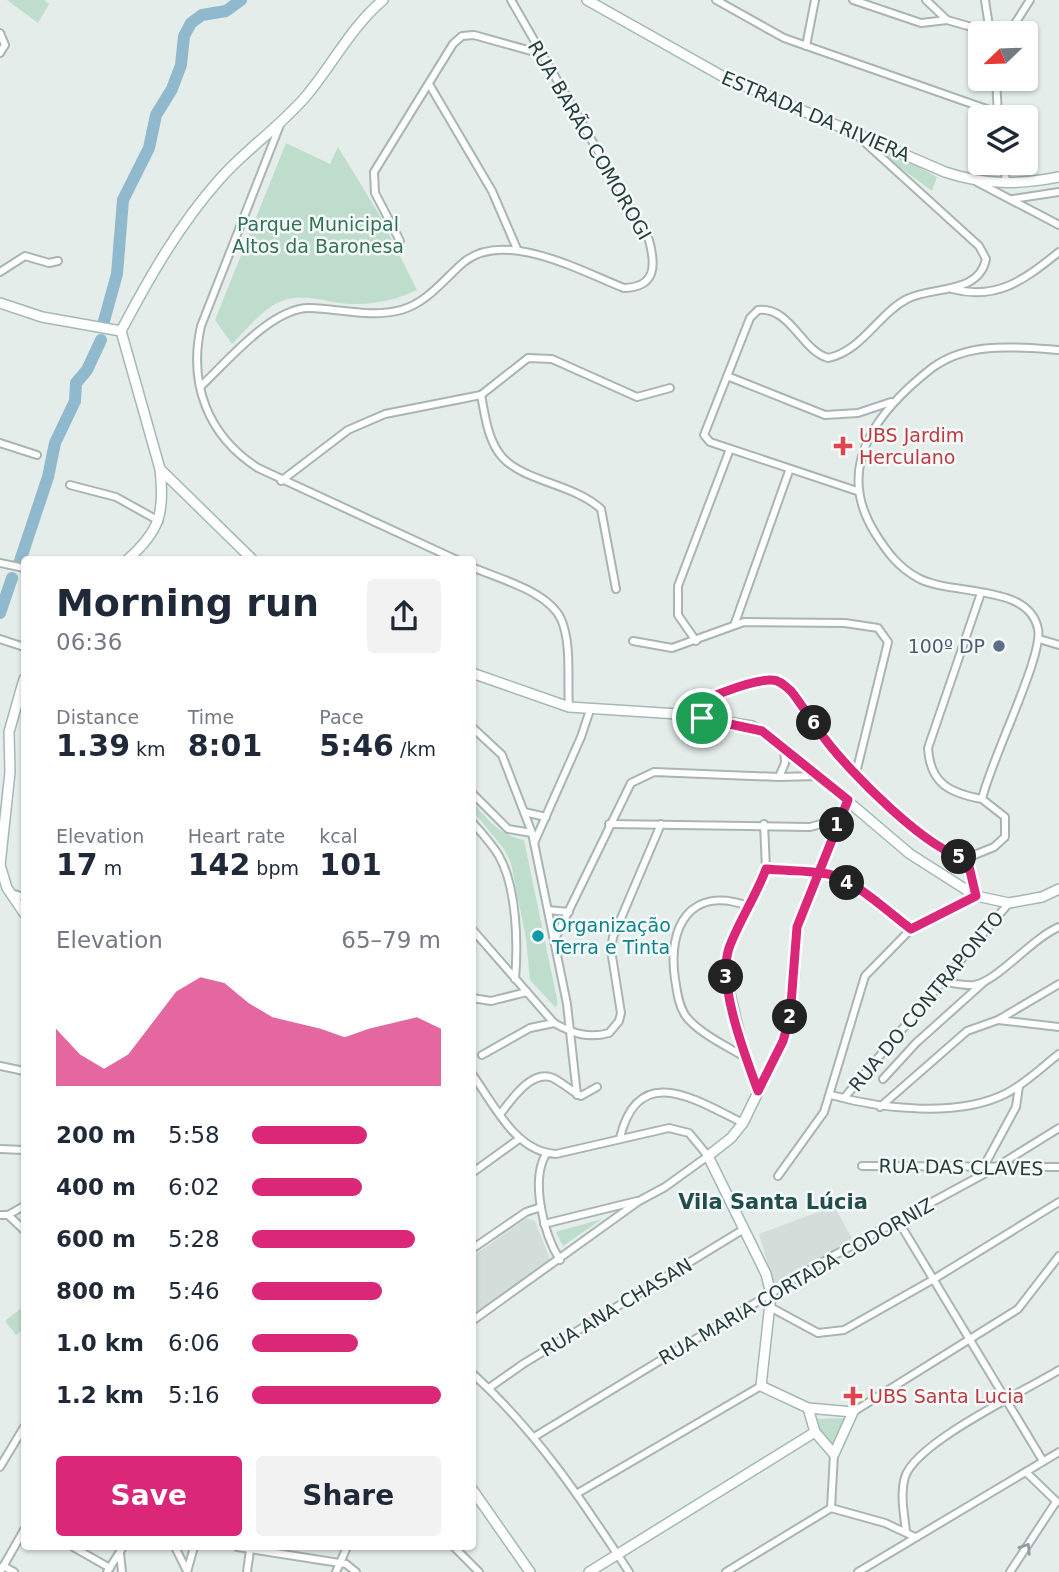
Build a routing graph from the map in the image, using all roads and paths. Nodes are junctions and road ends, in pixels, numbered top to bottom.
1 (383, 0) edge
2 (511, 0) edge
3 (587, 0) edge
4 (716, 0) edge
5 (815, 0) edge
6 (853, 0) edge
7 (926, 0) edge
8 (985, 0) edge
9 (1030, 0) edge
10 (947, 20) junction
11 (988, 21) edge
12 (1017, 21) edge
13 (968, 26) edge
14 (0, 33) edge
15 (806, 46) junction
16 (0, 53) edge
17 (542, 54) junction
18 (429, 84) junction
19 (970, 105) edge
20 (281, 124) junction
21 (855, 133) junction
22 (1005, 175) edge
23 (1059, 177) edge
24 (977, 182) junction
25 (1006, 183) junction
26 (1059, 191) edge
27 (1010, 199) junction
28 (1059, 225) edge
29 (400, 241) dead end
30 (517, 249) junction
31 (1059, 252) edge
32 (58, 261) dead end
33 (0, 272) edge
34 (953, 289) junction
35 (1, 304) edge
36 (121, 331) junction
37 (1059, 350) edge
38 (727, 376) junction
39 (200, 387) junction
40 (670, 388) dead end
41 (481, 396) junction
42 (893, 402) junction
43 (0, 443) edge
44 (730, 449) junction
45 (37, 455) dead end
46 (160, 469) junction
47 (789, 471) junction
48 (281, 481) junction
49 (69, 485) dead end
50 (857, 491) junction
51 (159, 521) junction
52 (131, 556) edge
53 (249, 556) edge
54 (448, 556) edge
55 (0, 563) edge
56 (21, 567) edge
57 (476, 569) edge
58 (616, 589) dead end
59 (981, 593) junction
60 (735, 622) junction
61 (0, 639) edge
62 (1039, 639) junction
63 (633, 641) dead end
64 (696, 641) junction
65 (1059, 645) edge
66 (21, 646) edge
67 (476, 674) edge
68 (21, 690) edge
69 (569, 707) junction
70 (590, 710) junction
71 (678, 714) junction
72 (476, 731) edge
73 (9, 733) junction
74 (0, 741) edge
75 (784, 747) junction
76 (856, 773) junction
77 (820, 776) junction
78 (779, 777) junction
79 (476, 797) edge
80 (982, 799) junction
81 (848, 800) junction
82 (524, 812) junction
83 (546, 817) junction
84 (839, 819) junction
85 (609, 824) junction
86 (661, 824) junction
87 (764, 824) junction
88 (476, 827) edge
89 (532, 833) junction
90 (534, 844) junction
91 (967, 858) junction
92 (766, 869) junction
93 (820, 873) junction
94 (1, 876) edge
95 (1059, 889) edge
96 (976, 896) junction
97 (21, 900) edge
98 (1009, 903) junction
99 (748, 906) junction
100 (548, 910) junction
101 (569, 912) junction
102 (1059, 927) edge
103 (911, 929) junction
104 (476, 934) edge
105 (554, 941) junction
106 (515, 979) junction
107 (942, 981) junction
108 (984, 982) junction
109 (1059, 984) edge
110 (527, 992) junction
111 (476, 999) edge
112 (998, 1020) junction
113 (554, 1023) junction
114 (1059, 1027) edge
115 (570, 1032) junction
116 (1059, 1054) edge
117 (482, 1055) dead end
118 (746, 1058) junction
119 (0, 1066) edge
120 (21, 1070) edge
121 (476, 1079) edge
122 (883, 1079) dead end
123 (1018, 1086) junction
124 (597, 1087) dead end
125 (758, 1091) junction
126 (577, 1095) junction
127 (831, 1095) junction
128 (844, 1098) junction
129 (880, 1107) junction
130 (501, 1113) junction
131 (743, 1123) junction
132 (1059, 1128) edge
133 (620, 1138) junction
134 (519, 1139) junction
135 (0, 1149) edge
136 (21, 1150) edge
137 (546, 1154) junction
138 (708, 1156) junction
139 (862, 1166) dead end
140 (1059, 1167) edge
141 (983, 1168) junction
142 (993, 1169) junction
143 (476, 1170) edge
144 (778, 1176) dead end
145 (639, 1201) junction
146 (1059, 1202) edge
147 (21, 1207) edge
148 (541, 1207) junction
149 (4, 1215) edge
150 (897, 1219) junction
151 (544, 1224) junction
152 (21, 1228) edge
153 (744, 1229) junction
154 (476, 1246) edge
155 (1059, 1256) edge
156 (561, 1260) junction
157 (934, 1279) junction
158 (771, 1294) junction
159 (770, 1307) junction
160 (476, 1318) edge
161 (969, 1339) junction
162 (1059, 1370) edge
163 (476, 1377) edge
164 (761, 1386) junction
165 (489, 1388) junction
166 (1008, 1401) junction
167 (808, 1408) junction
168 (853, 1412) junction
169 (21, 1432) edge
170 (815, 1432) junction
171 (534, 1437) junction
172 (1059, 1451) edge
173 (834, 1454) junction
174 (1043, 1461) junction
175 (0, 1468) edge
176 (1026, 1472) junction
177 (578, 1493) junction
178 (476, 1495) edge
179 (1058, 1502) edge
180 (831, 1508) junction
181 (906, 1531) junction
182 (21, 1535) edge
183 (915, 1537) junction
184 (78, 1550) edge
185 (121, 1550) edge
186 (122, 1550) edge
187 (176, 1550) edge
188 (193, 1550) edge
189 (250, 1550) joint
190 (346, 1550) edge
191 (457, 1550) edge
192 (618, 1555) junction
193 (341, 1563) junction
194 (2, 1569) edge
195 (108, 1570) edge
196 (14, 1572) edge
197 (122, 1572) edge
198 (187, 1572) edge
199 (247, 1572) edge
200 (337, 1572) edge
201 (356, 1572) edge
202 (479, 1572) edge
203 (530, 1572) edge
204 (589, 1572) edge
205 (629, 1572) edge
206 (726, 1572) edge
207 (858, 1572) edge
208 (1010, 1572) edge

1 - 20 street
2 - 17 street, RUA BARÃO COMOROGI
3 - 21 street, ESTRADA DA RIVIERA
4 - 15 street
5 - 15 street
6 - 10 street
7 - 10 street
8 - 11 street
9 - 12 street
10 - 13 street
14 - 16 street
15 - 19 street
17 - 18 street
17 - 30 street, RUA BARÃO COMOROGI
18 - 29 street
18 - 30 street
20 - 36 street
20 - 39 street
21 - 24 street, ESTRADA DA RIVIERA
21 - 34 street
22 - 25 street
23 - 25 street, ESTRADA DA RIVIERA
24 - 25 street, ESTRADA DA RIVIERA
24 - 27 street
26 - 27 street
27 - 28 street
30 - 39 street, RUA BARÃO COMOROGI
31 - 34 street
32 - 33 street
34 - 38 street
35 - 36 street
36 - 46 street
37 - 42 street
38 - 42 street
38 - 44 street
39 - 48 street
40 - 41 street
41 - 48 street
41 - 58 street
42 - 50 street
43 - 45 street
44 - 47 street
44 - 64 street
46 - 51 street
46 - 53 street
47 - 50 street
47 - 60 street
48 - 54 street
49 - 51 street
50 - 59 street
51 - 52 street
55 - 56 street
57 - 69 street
59 - 62 street
59 - 80 street
60 - 64 street
60 - 76 street
61 - 66 street
62 - 65 street
62 - 80 street
63 - 64 street
67 - 69 street
68 - 73 street
69 - 70 street
70 - 71 street
70 - 83 street
71 - 75 street
71 - 76 street
72 - 82 street
73 - 74 street
73 - 94 street
75 - 77 street
75 - 78 street
76 - 91 street
77 - 78 street
77 - 81 street
78 - 85 street
79 - 89 street
80 - 91 street
81 - 84 street
81 - 96 street
82 - 83 street
82 - 89 street
83 - 90 street
84 - 87 street
84 - 93 street
85 - 86 street
85 - 101 street
86 - 87 street
86 - 115 street
87 - 92 street
88 - 106 street
89 - 90 street
90 - 100 street
91 - 96 street
92 - 93 street
92 - 99 street
93 - 103 street
93 - 125 street
94 - 97 street
95 - 98 street
96 - 98 street
96 - 103 street
98 - 107 street, RUA DO CONTRAPONTO
99 - 118 street
99 - 118 street
100 - 101 street
100 - 105 street
101 - 105 street
102 - 108 street
103 - 127 street
104 - 106 street
105 - 115 street
106 - 110 street
107 - 108 street
107 - 128 street, RUA DO CONTRAPONTO
108 - 122 street
109 - 112 street
110 - 111 street
110 - 113 street
112 - 114 street
112 - 129 street
113 - 115 street
113 - 117 street
115 - 126 street
116 - 123 street
118 - 125 street
119 - 120 street
121 - 130 street
123 - 129 street
123 - 141 street
124 - 126 street
125 - 131 street
126 - 130 street
127 - 128 street
127 - 144 street
128 - 129 street
130 - 134 street
131 - 133 street
131 - 138 street
132 - 142 street, RUA MARIA CORTADA CODORNIZ
133 - 137 street
133 - 138 street
134 - 137 street
134 - 143 street
135 - 136 street
137 - 148 street
138 - 145 street
138 - 153 street
139 - 141 street, RUA DAS CLAVES
140 - 142 street, RUA DAS CLAVES
141 - 142 street, RUA DAS CLAVES
142 - 150 street, RUA MARIA CORTADA CODORNIZ
145 - 151 street
145 - 156 street
146 - 157 street
147 - 149 street
148 - 151 street
148 - 154 street
149 - 152 street
150 - 157 street
150 - 158 street, RUA MARIA CORTADA CODORNIZ
151 - 156 street
153 - 158 street
153 - 165 street, RUA ANA CHASAN
155 - 161 street
156 - 160 street
157 - 159 street
157 - 161 street
158 - 159 street
158 - 171 street, RUA MARIA CORTADA CODORNIZ
159 - 164 street
161 - 166 street
161 - 168 street
162 - 166 street
163 - 165 street
164 - 167 street
164 - 177 street
165 - 171 street
166 - 174 street
166 - 181 street
167 - 168 street
167 - 170 street
168 - 173 street
169 - 175 street
170 - 173 street
170 - 192 street
171 - 177 street
172 - 174 street
173 - 180 street
174 - 176 street
176 - 179 street
176 - 183 street
177 - 192 street
178 - 203 street
208 -> 179 street
180 - 181 street
180 - 206 street
181 - 183 street
182 - 194 street
183 - 207 street
184 - 195 street
185 - 195 street
186 - 197 street
187 - 198 street
188 - 198 street
189 - 193 street
189 - 199 street
190 - 193 street
191 - 202 street
192 - 204 street
192 - 205 street
193 - 200 street
193 - 201 street
194 - 196 street

